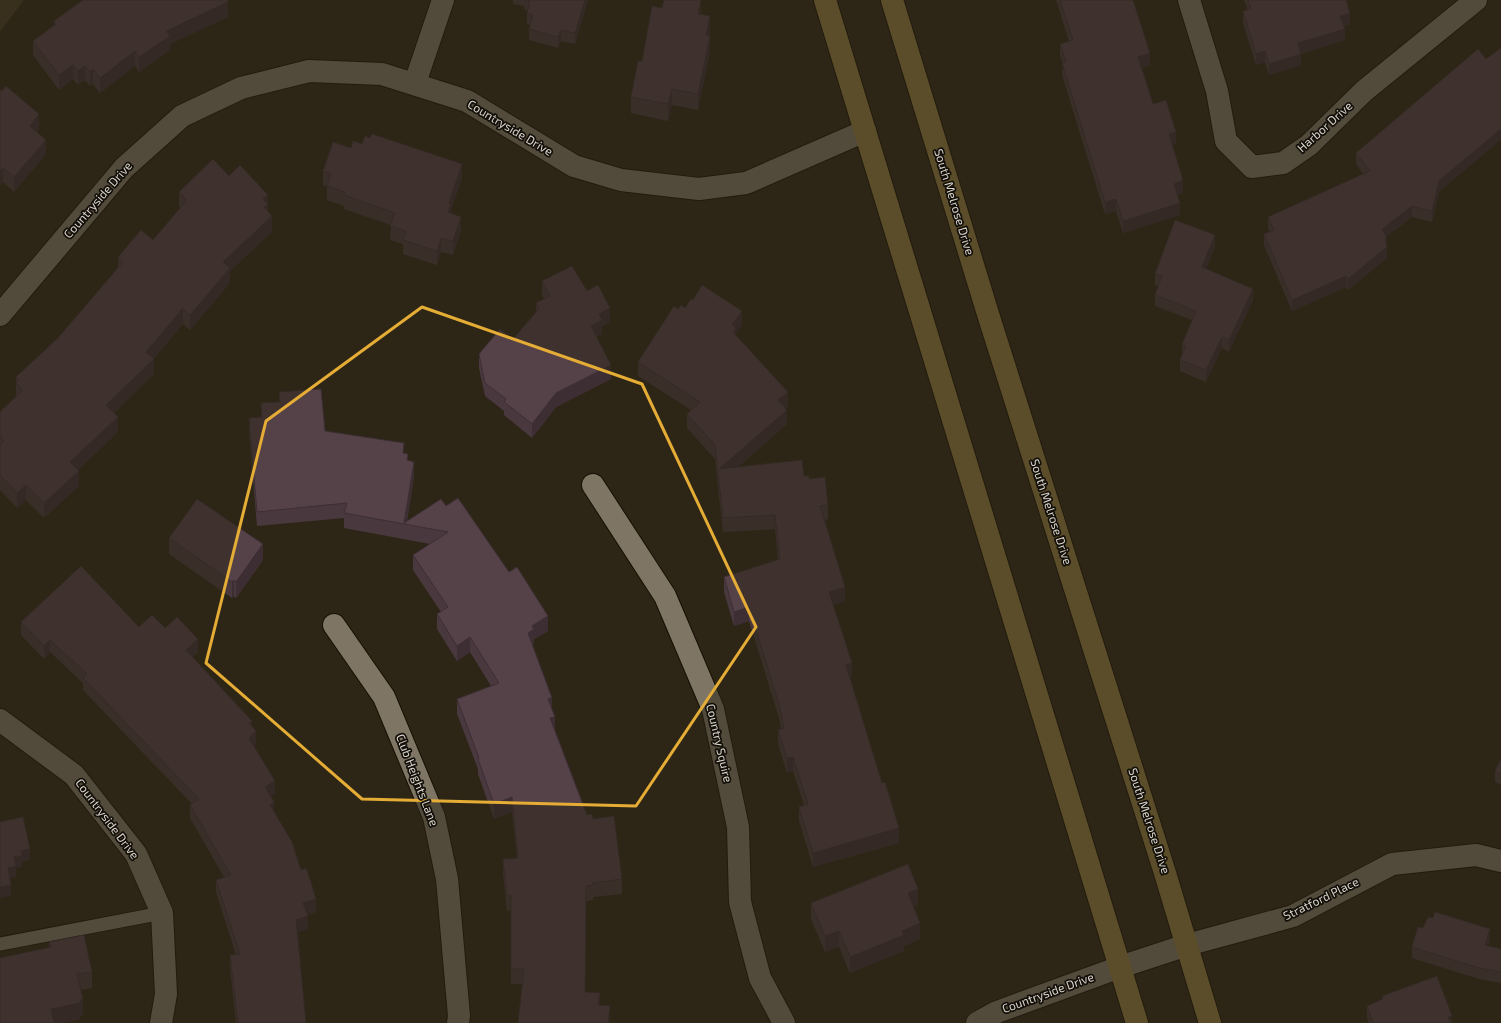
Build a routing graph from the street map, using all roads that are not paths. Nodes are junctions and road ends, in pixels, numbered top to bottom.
1 (443, 0) edge
2 (825, 0) edge
3 (892, 0) edge
4 (1190, 0) edge
5 (1476, 0) edge
6 (415, 83) junction
7 (865, 131) junction
8 (0, 315) edge
9 (593, 484) dead end
10 (334, 625) dead end
11 (0, 720) edge
12 (1501, 861) edge
13 (162, 914) junction
14 (0, 944) edge
15 (1187, 945) junction
16 (1120, 967) junction
17 (160, 1023) edge
18 (458, 1023) edge
19 (784, 1023) edge
20 (977, 1023) edge
21 (1137, 1023) edge
22 (1210, 1023) edge

1 - 6 street
2 - 7 main road
3 - 15 main road, South Melrose Drive
4 - 5 street, Harbor Drive
6 - 7 street, Countryside Drive
6 - 8 street, Countryside Drive
7 - 16 main road
9 - 19 street, Country Squire
10 - 18 street, Club Heights Lane
11 - 13 street, Countryside Drive
12 - 15 street, Stratford Place
13 - 14 lane
13 - 17 street, Countryside Drive
15 - 16 street, Stratford Place
15 - 22 main road, South Melrose Drive
16 - 20 street, Countryside Drive
16 - 21 main road

